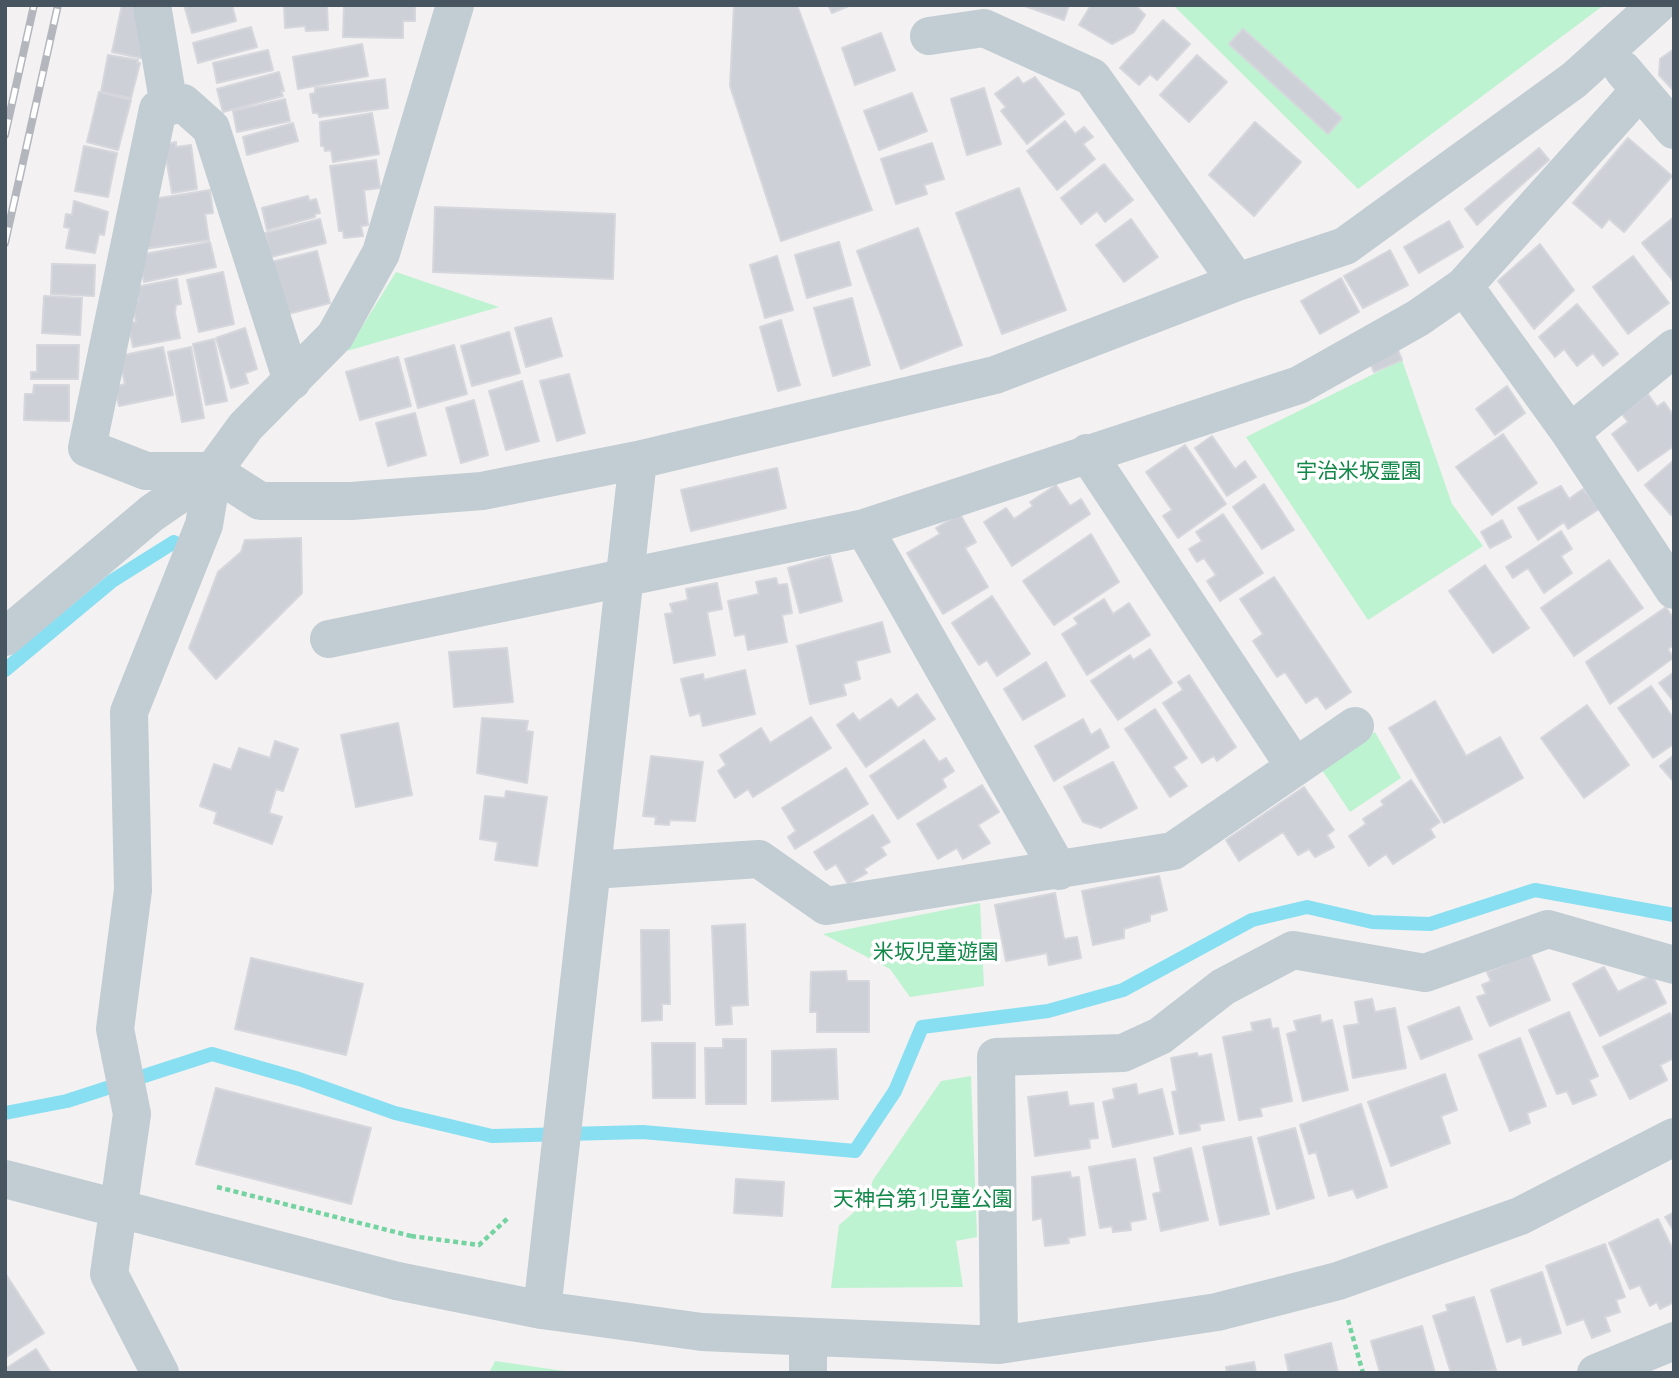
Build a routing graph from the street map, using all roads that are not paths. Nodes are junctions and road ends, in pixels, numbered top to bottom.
1 (152, 5) edge
2 (455, 5) edge
3 (1657, 5) edge
4 (929, 36) dead end
5 (1607, 51) junction
6 (1640, 90) junction
7 (169, 106) junction
8 (1674, 130) edge
9 (1237, 282) junction
10 (1464, 286) junction
11 (1674, 348) edge
12 (292, 381) junction
13 (1570, 433) junction
14 (1087, 453) junction
15 (639, 460) junction
16 (213, 471) junction
17 (864, 527) junction
18 (625, 576) junction
19 (1670, 576) edge
20 (5, 636) edge
21 (329, 639) dead end
22 (1355, 726) dead end
23 (1295, 767) junction
24 (592, 870) junction
25 (1059, 871) junction
26 (1674, 965) edge
27 (1674, 1137) edge
28 (5, 1180) edge
29 (542, 1310) junction
30 (1674, 1341) edge
31 (999, 1345) junction
32 (808, 1355) edge
33 (160, 1373) edge
34 (1596, 1373) edge

1 - 7 street
2 - 12 street
3 - 5 street
4 - 9 street
5 - 6 street
5 - 9 street
6 - 8 street
6 - 10 street
7 - 12 street
7 - 16 street
9 - 15 street
10 - 13 street
10 - 14 street
11 - 13 street
12 - 16 street
13 - 19 street
14 - 17 street
14 - 23 street
15 - 16 street
15 - 18 street
16 - 20 street
16 - 33 street
17 - 18 street
17 - 25 street
18 - 21 street
18 - 24 street
22 - 23 street
23 - 25 street
24 - 25 street
24 - 29 street
26 - 31 street
27 - 31 street
28 - 29 street, bridge
29 - 32 street
30 - 34 street
31 - 32 street

